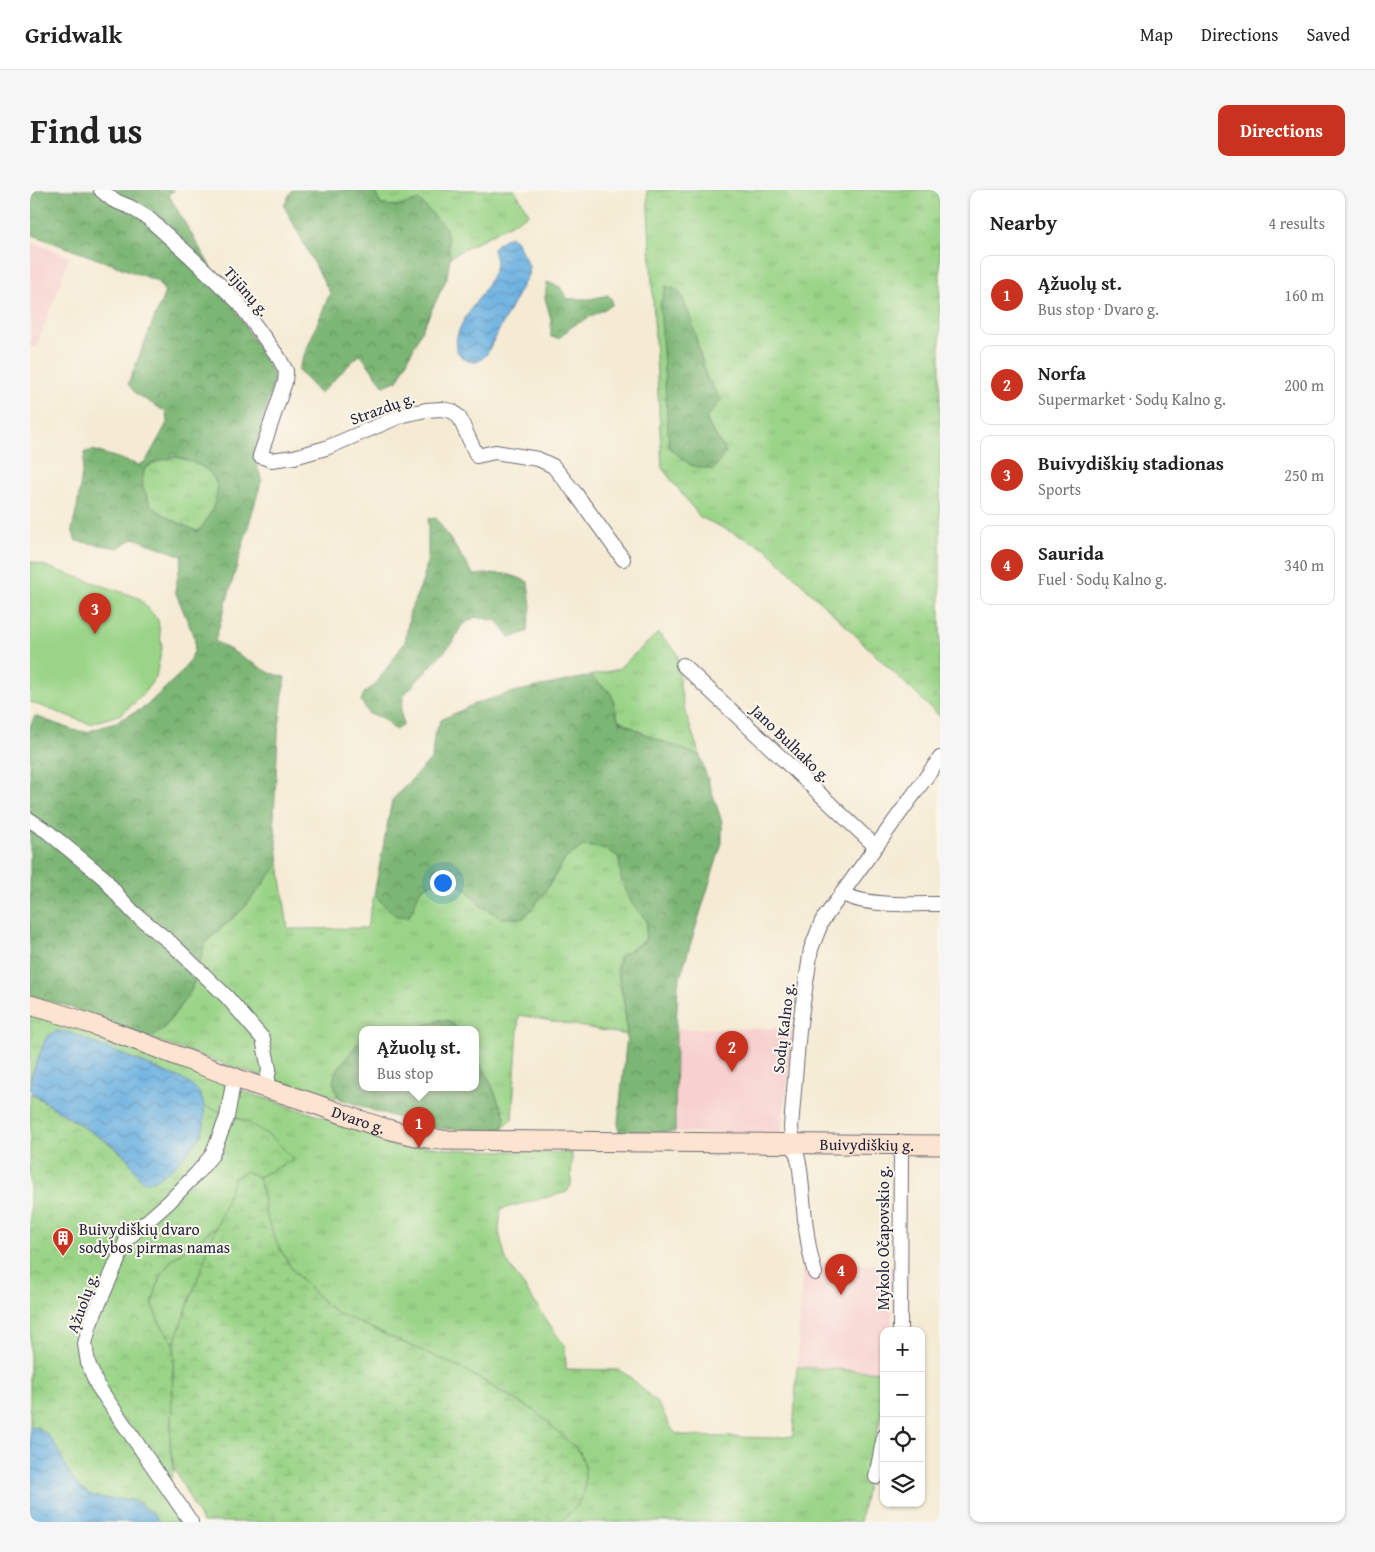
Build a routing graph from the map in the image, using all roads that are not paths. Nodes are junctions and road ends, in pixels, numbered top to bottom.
1 (101, 190) edge
2 (260, 456) joint
3 (623, 559) dead end
4 (684, 665) dead end
5 (940, 758) edge
6 (30, 820) edge
7 (875, 846) junction
8 (842, 892) junction
9 (940, 904) edge
10 (30, 1004) edge
11 (234, 1078) junction
12 (266, 1088) junction
13 (794, 1144) junction
14 (901, 1145) junction
15 (940, 1145) edge
16 (815, 1273) dead end
17 (900, 1327) edge
18 (880, 1456) edge
19 (876, 1477) dead end
20 (191, 1522) edge

1 - 2 street, Tijūnų g.
2 - 3 street, Strazdų g.
4 - 7 street, Jano Bulhako g.
5 - 7 street, Sodų Kalno g.
6 - 12 street
7 - 8 street, Sodų Kalno g.
8 - 9 street
8 - 13 street, Sodų Kalno g.
10 - 11 main road, Dvaro g.
11 - 12 main road, Dvaro g.
11 - 20 street, Ąžuolų g.
12 - 13 main road, Dvaro g.
13 - 14 main road, Buivydiškių g.
13 - 16 street, Sodų Kalno g.
14 - 15 main road, Buivydiškių g.
14 - 17 street, Mykolo Očapovskio g.
18 - 19 street

